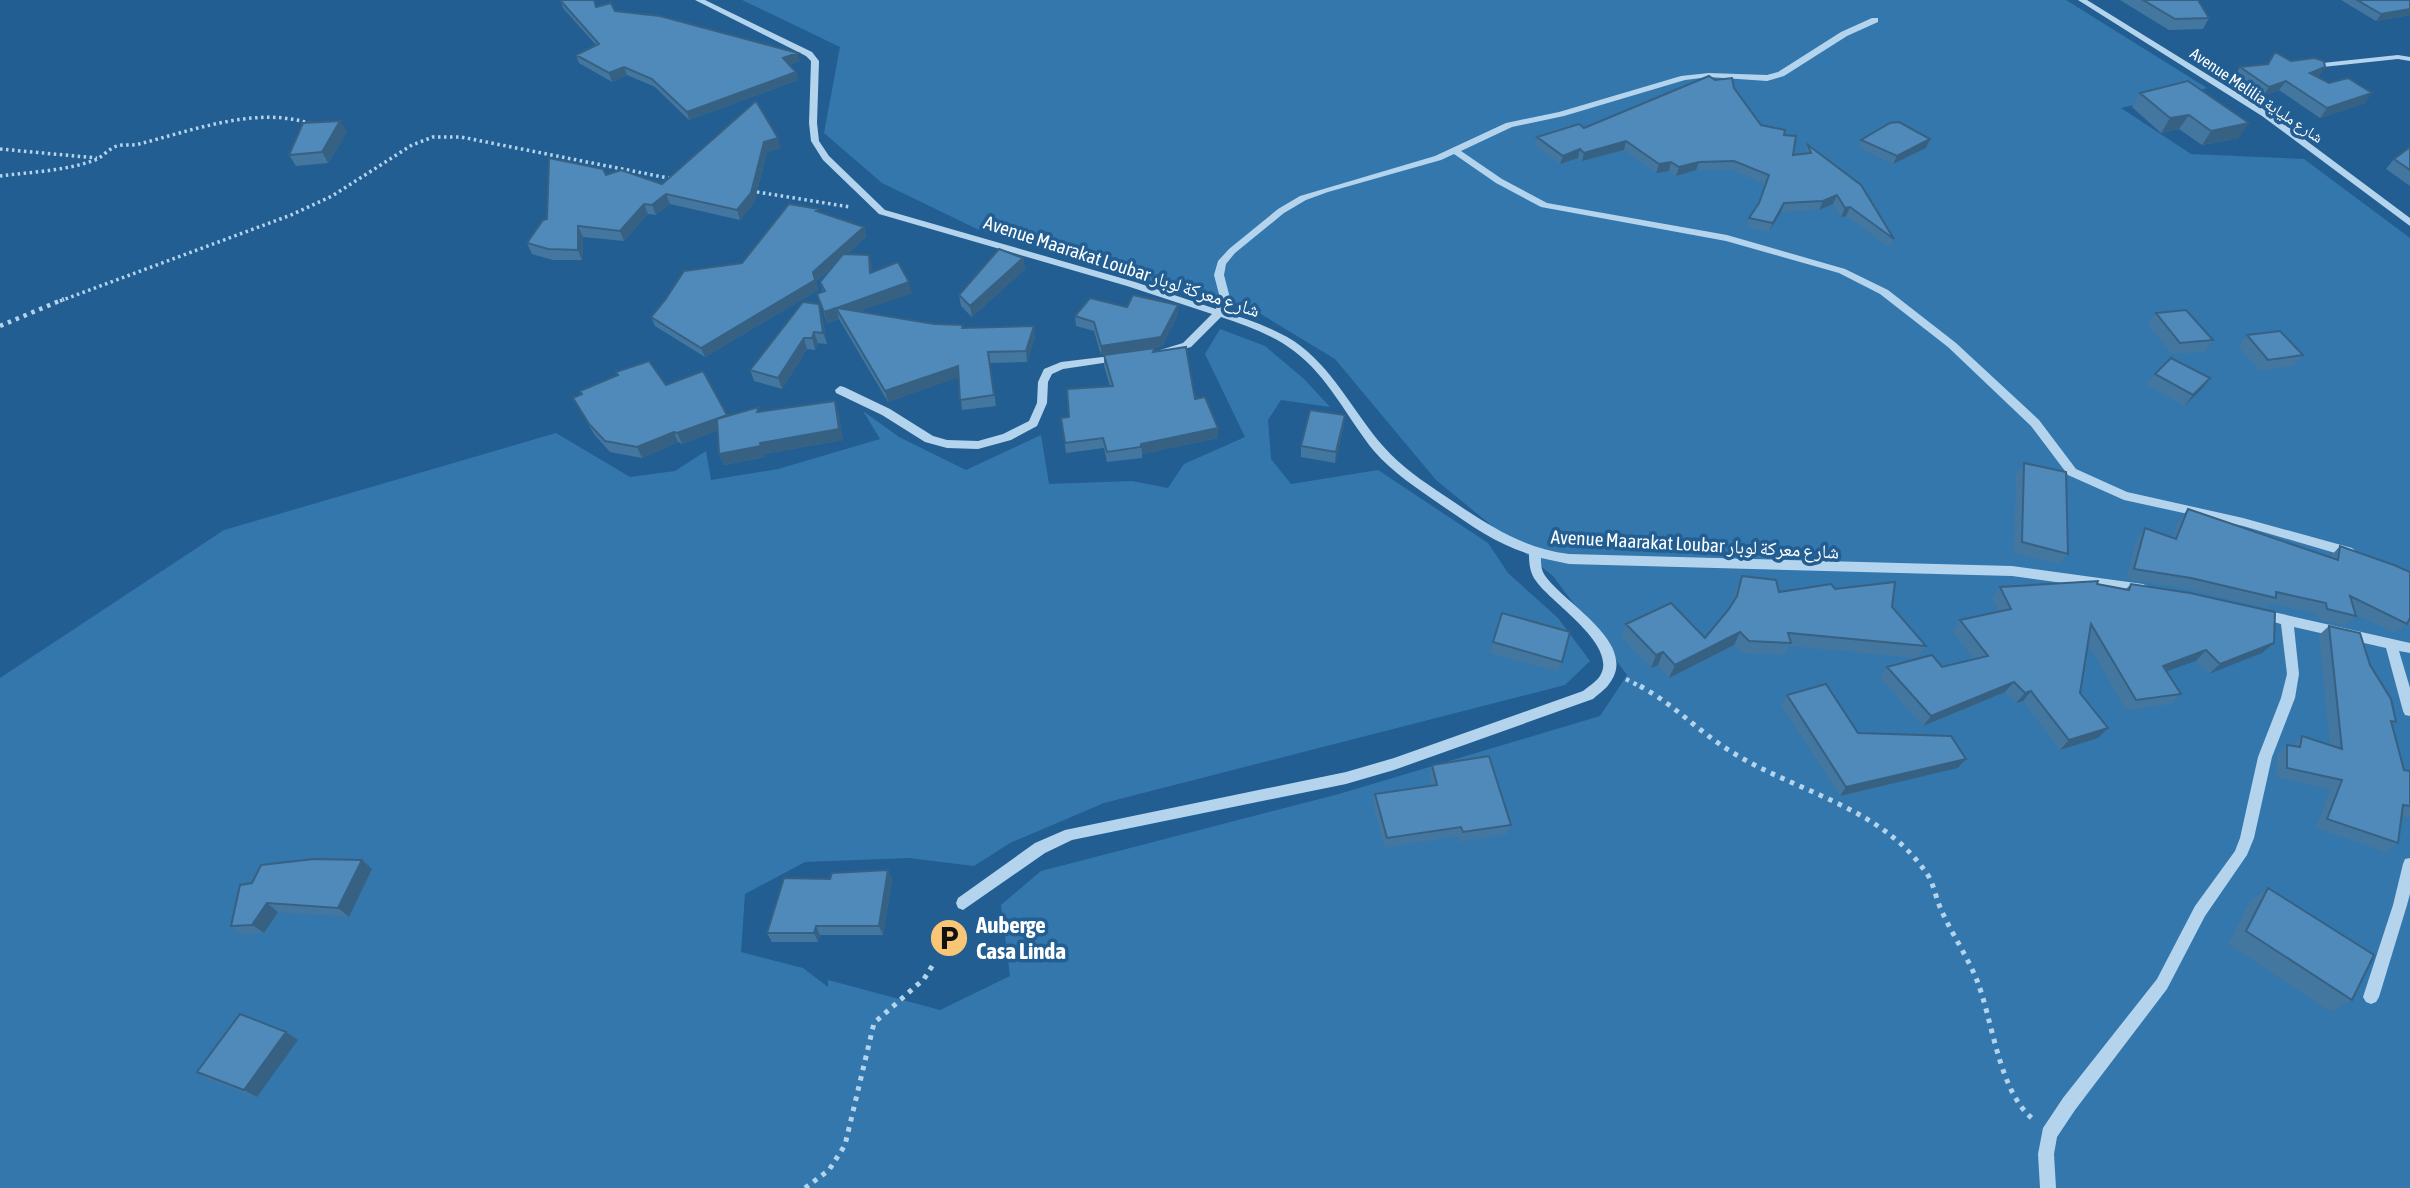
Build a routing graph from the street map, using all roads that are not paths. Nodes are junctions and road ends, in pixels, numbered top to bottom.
1 (699, 0) edge
2 (2082, 0) edge
3 (1875, 20) dead end
4 (2410, 59) edge
5 (2313, 66) edge
6 (1455, 151) junction
7 (2410, 223) edge
8 (1220, 312) junction
9 (1148, 355) edge
10 (1136, 356) edge
11 (840, 390) dead end
12 (1535, 553) junction
13 (2368, 559) edge
14 (2151, 590) edge
15 (2247, 611) edge
16 (2287, 620) junction
17 (2391, 643) junction
18 (2410, 648) edge
19 (2410, 711) edge
20 (2410, 864) edge
21 (963, 903) dead end
22 (2371, 997) dead end
23 (2048, 1188) edge

1 - 8 street, Avenue Maarakat Loubar شارع معركة لوبار
2 - 7 street, Avenue Melilia شارع ملياية
3 - 6 street
4 - 5 street
6 - 8 street
6 - 13 street
8 - 9 street
8 - 12 street, Avenue Maarakat Loubar شارع معركة لوبار
10 - 11 street
12 - 14 street, Avenue Maarakat Loubar شارع معركة لوبار
12 - 21 street
15 - 16 street
16 - 17 street
16 - 23 street
17 - 18 street
17 - 19 street
20 - 22 street

